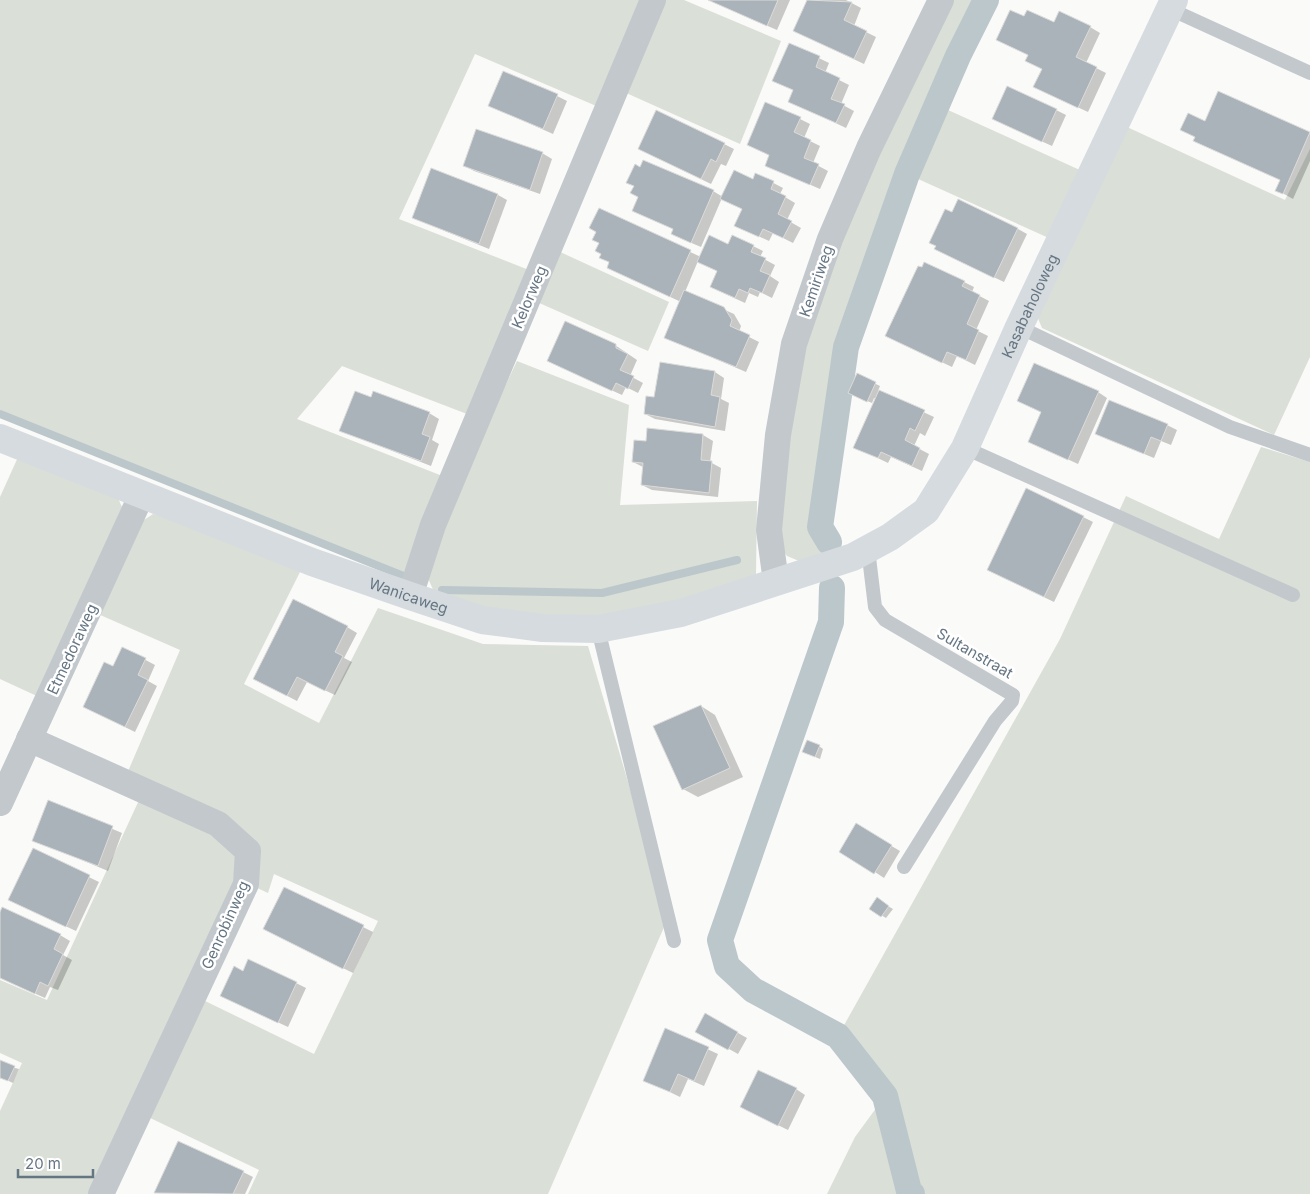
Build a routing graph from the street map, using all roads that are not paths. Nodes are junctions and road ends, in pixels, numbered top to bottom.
1 (653, 0) edge
2 (941, 0) edge
3 (1172, 4) edge
4 (1310, 72) edge
5 (1019, 328) junction
6 (0, 438) edge
7 (965, 448) junction
8 (1310, 455) edge
9 (142, 494) junction
10 (868, 549) junction
11 (831, 564) joint
12 (776, 582) junction
13 (1293, 595) dead end
14 (410, 596) junction
15 (598, 629) junction
16 (29, 739) junction
17 (0, 803) edge
18 (904, 867) dead end
19 (674, 941) dead end
20 (100, 1194) edge

1 - 14 street, Kelorweg
2 - 12 street, Kemiriweg
3 - 4 lane
3 - 5 street, Kasabaholoweg
5 - 7 street, Kasabaholoweg
5 - 8 lane
6 - 9 street, Wanicaweg
7 - 10 street, Kasabaholoweg
7 - 13 lane
9 - 14 street, Wanicaweg
9 - 16 street, Etmedoraweg
10 - 11 street, Kasabaholoweg
10 - 18 lane, Sultanstraat
11 - 12 street, Wanicaweg
12 - 15 street, Wanicaweg
14 - 15 street, Wanicaweg
15 - 19 lane
16 - 17 street, Etmedoraweg
16 - 20 street, Genrobinweg

